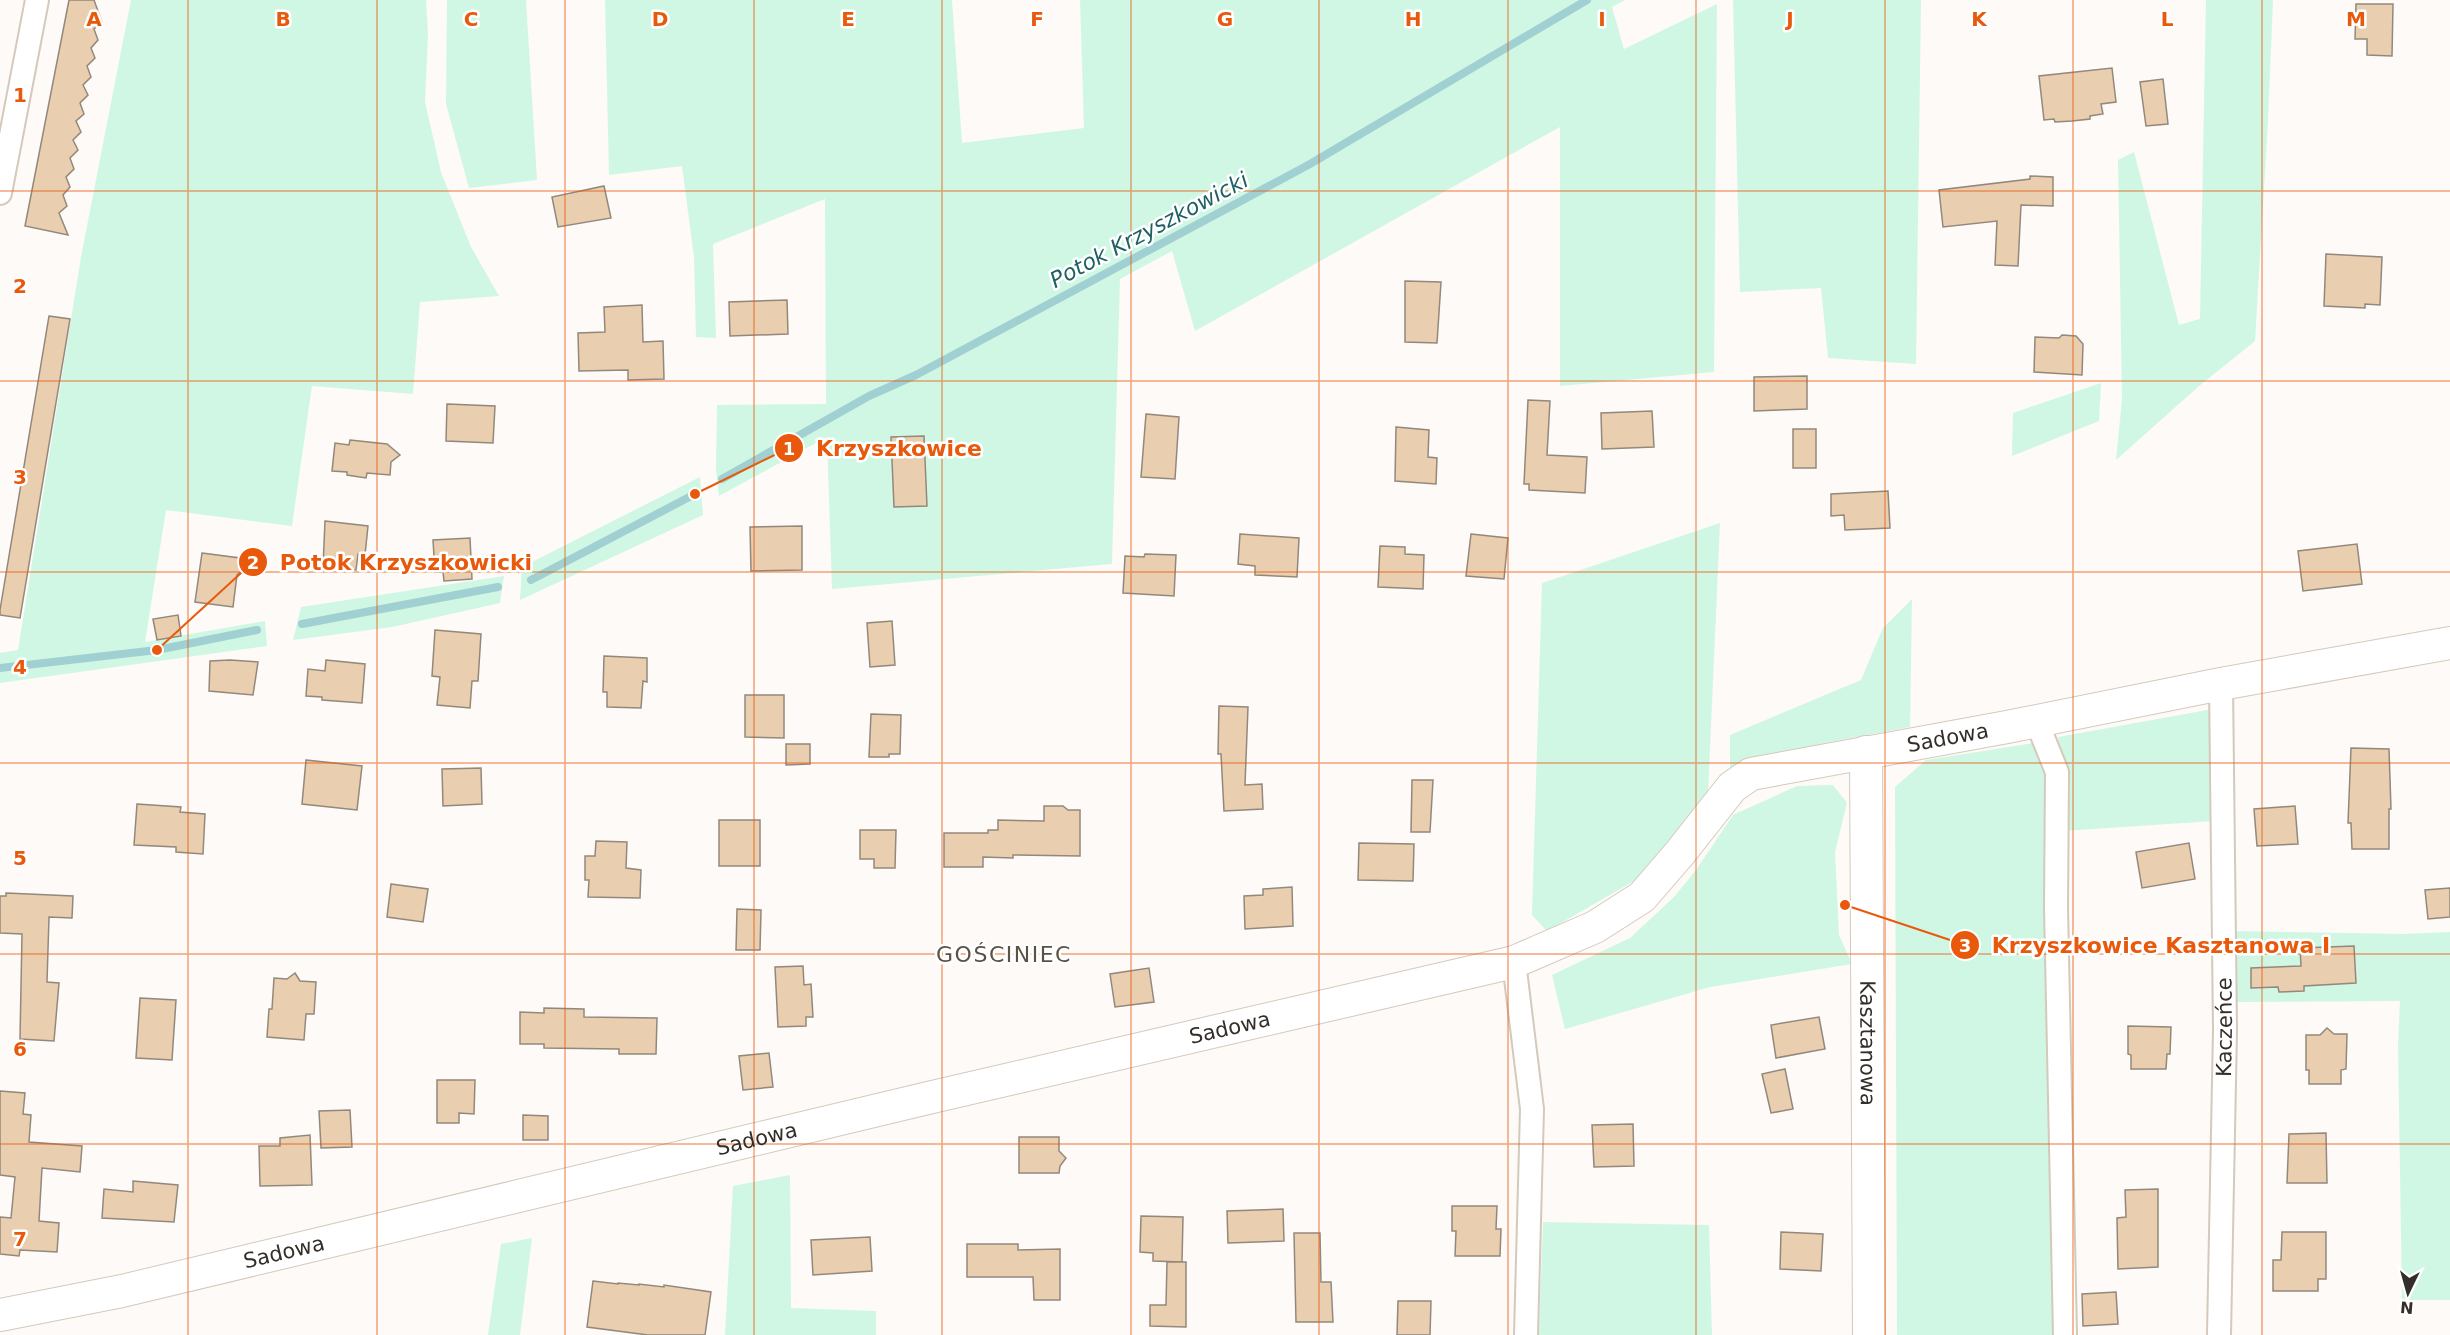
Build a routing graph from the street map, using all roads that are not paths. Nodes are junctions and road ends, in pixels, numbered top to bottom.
1 (37, 0) edge
2 (0, 193) edge
3 (2450, 644) edge
4 (2221, 684) junction
5 (2036, 720) junction
6 (1866, 752) junction
7 (1514, 962) junction
8 (0, 1315) edge
9 (1526, 1335) edge
10 (1869, 1335) edge
11 (2065, 1335) edge
12 (2219, 1335) edge

1 - 2 street
3 - 4 street, Sadowa
4 - 5 street, Sadowa
4 - 12 street, Kaczeńce
5 - 6 street, Sadowa
5 - 11 street
6 - 7 street, Sadowa
6 - 10 street, Kasztanowa
7 - 8 street, Sadowa
7 - 9 street

